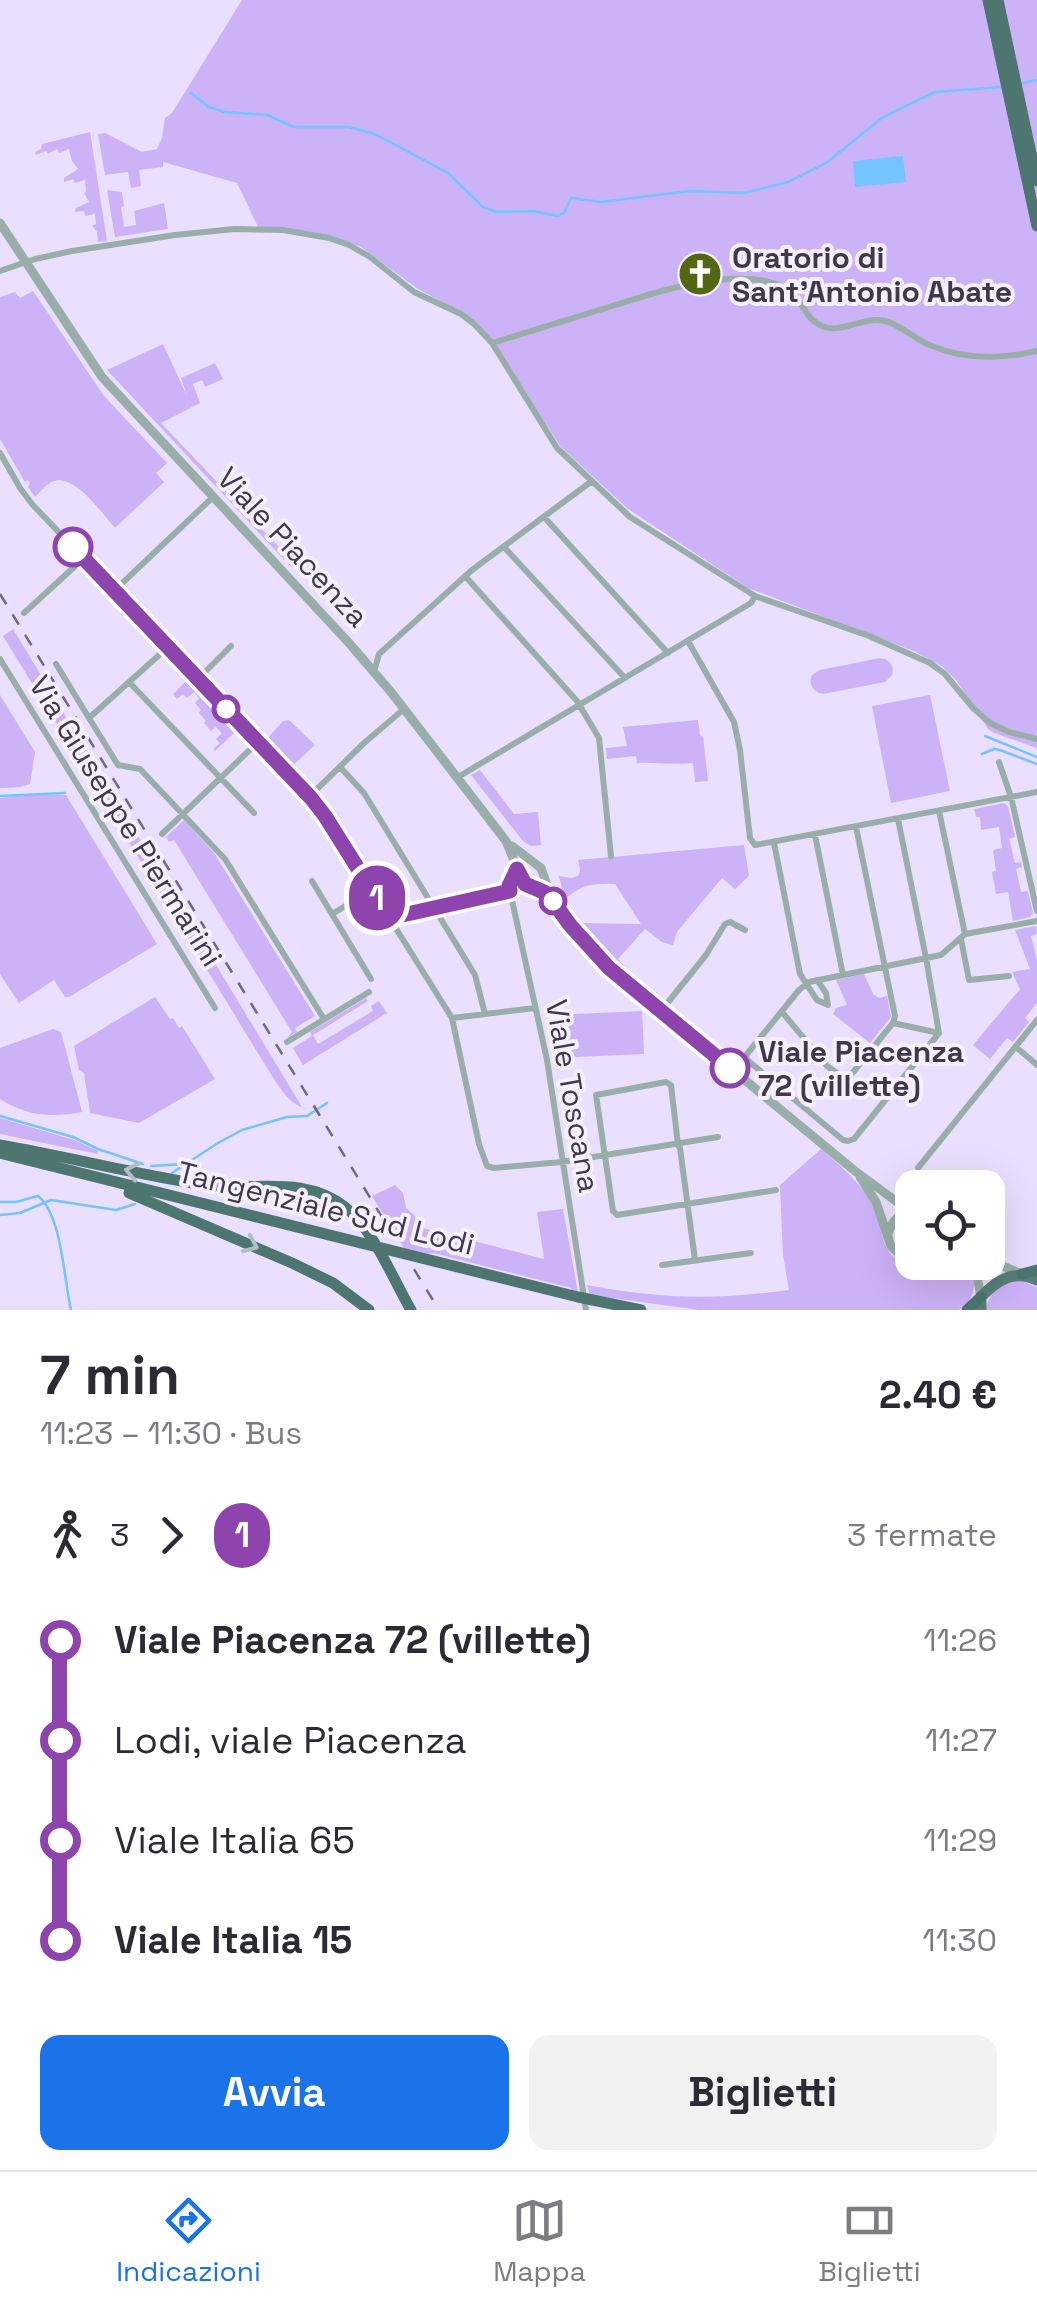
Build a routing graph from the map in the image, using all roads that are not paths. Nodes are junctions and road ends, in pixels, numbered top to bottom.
1 (988, 0) edge
2 (998, 0) edge
3 (1011, 85) junction
4 (1037, 181) edge
5 (0, 224) edge
6 (1037, 226) edge
7 (25, 264) junction
8 (0, 271) edge
9 (492, 344) junction
10 (1036, 352) edge
11 (0, 453) edge
12 (592, 481) junction
13 (212, 498) junction
14 (544, 517) junction
15 (504, 546) junction
16 (84, 558) junction
17 (465, 576) junction
18 (114, 590) junction
19 (755, 596) junction
20 (24, 613) dead end
21 (688, 641) junction
22 (232, 646) dead end
23 (168, 647) junction
24 (668, 653) junction
25 (380, 654) junction
26 (360, 656) junction
27 (0, 658) edge
28 (56, 664) dead end
29 (374, 672) junction
30 (198, 678) junction
31 (625, 678) junction
32 (130, 682) junction
33 (580, 705) junction
34 (405, 709) junction
35 (89, 718) junction
36 (1037, 739) edge
37 (258, 742) junction
38 (999, 762) dead end
39 (340, 767) junction
40 (458, 777) junction
41 (220, 778) junction
42 (1037, 792) edge
43 (310, 796) junction
44 (1010, 797) junction
45 (939, 811) junction
46 (183, 813) junction
47 (254, 813) dead end
48 (898, 819) junction
49 (856, 827) junction
50 (162, 834) dead end
51 (815, 835) junction
52 (506, 841) junction
53 (774, 843) junction
54 (611, 856) dead end
55 (530, 858) junction
56 (517, 869) junction
57 (544, 874) junction
58 (312, 881) dead end
59 (528, 886) junction
60 (372, 890) junction
61 (510, 891) junction
62 (552, 900) junction
63 (433, 908) junction
64 (1037, 911) edge
65 (332, 914) junction
66 (389, 918) junction
67 (1037, 921) edge
68 (746, 930) dead end
69 (962, 936) junction
70 (926, 958) junction
71 (886, 966) junction
72 (844, 974) junction
73 (1010, 976) dead end
74 (371, 979) dead end
75 (817, 980) junction
76 (805, 984) junction
77 (369, 992) dead end
78 (214, 1008) dead end
79 (536, 1008) junction
80 (660, 1012) junction
81 (782, 1012) junction
82 (485, 1014) junction
83 (452, 1018) junction
84 (324, 1019) junction
85 (1037, 1020) edge
86 (893, 1023) junction
87 (939, 1034) junction
88 (287, 1042) dead end
89 (1016, 1046) junction
90 (1037, 1064) edge
91 (783, 1092) junction
92 (799, 1104) junction
93 (780, 1110) junction
94 (718, 1137) dead end
95 (0, 1144) edge
96 (678, 1145) junction
97 (0, 1153) edge
98 (604, 1155) junction
99 (0, 1161) edge
100 (562, 1162) junction
101 (918, 1168) dead end
102 (855, 1171) junction
103 (776, 1190) dead end
104 (130, 1193) junction
105 (895, 1200) edge
106 (688, 1204) junction
107 (895, 1220) edge
108 (889, 1240) junction
109 (345, 1242) junction
110 (895, 1252) edge
111 (751, 1253) dead end
112 (695, 1260) junction
113 (662, 1265) dead end
114 (1005, 1267) edge
115 (1037, 1270) edge
116 (1022, 1274) junction
117 (1037, 1280) edge
118 (981, 1304) edge
119 (588, 1305) edge
120 (369, 1310) edge
121 (410, 1310) edge
122 (641, 1310) edge
123 (967, 1310) edge

1 - 3 highway
2 - 3 highway
3 - 4 highway
3 - 6 highway
5 - 7 street, Viale Piacenza
7 - 8 street
7 - 9 street
7 - 13 street, Viale Piacenza
9 - 10 street
9 - 12 street
11 - 16 street
12 - 14 street
12 - 19 street
13 - 18 street
13 - 26 street, Viale Piacenza
14 - 15 street
14 - 24 street
15 - 17 street
15 - 31 street
16 - 18 street
16 - 20 street
17 - 25 street
17 - 33 street
18 - 23 street
19 - 21 street
19 - 36 street
21 - 24 street
21 - 53 street
22 - 30 street
23 - 30 street
23 - 32 street
24 - 31 street
25 - 26 street
25 - 29 street
26 - 29 street, Viale Piacenza
27 - 78 street, Via Giuseppe Piermarini
28 - 35 street
29 - 34 street, Viale Piacenza
30 - 37 street
31 - 33 street
32 - 35 street
32 - 41 street
33 - 40 street
33 - 54 street
34 - 39 street
34 - 40 street, Viale Piacenza
35 - 46 street
37 - 41 street
37 - 43 street
38 - 44 street
39 - 43 street
39 - 63 street
40 - 52 street, Viale Piacenza
41 - 46 street
41 - 47 street
42 - 44 street
43 - 60 street
44 - 45 street
44 - 64 street
45 - 48 street
45 - 69 street
46 - 50 street
46 - 84 street
48 - 49 street
48 - 70 street
49 - 51 street
49 - 71 street
51 - 53 street
51 - 72 street
52 - 55 street, Viale Piacenza
52 - 56 street, Viale Piacenza
53 - 76 street
55 - 56 street
55 - 57 street
56 - 59 street
56 - 61 street
57 - 59 street
57 - 62 street
58 - 65 street
59 - 61 street
59 - 62 street
60 - 65 street
60 - 66 street
61 - 63 street
61 - 79 street, Viale Toscana
62 - 80 street
63 - 66 street
63 - 82 street
65 - 74 street
66 - 83 street
67 - 69 street
68 - 80 street
69 - 70 street
69 - 73 street
70 - 71 street
70 - 87 street
71 - 72 street
71 - 86 street
72 - 75 street
75 - 76 street
75 - 76 street
76 - 81 street
77 - 84 street
79 - 82 street
79 - 100 street, Viale Toscana
80 - 93 street
81 - 86 street
81 - 91 street
82 - 83 street
83 - 100 street
84 - 88 street
85 - 89 street
86 - 87 street
87 - 92 street
89 - 90 street
89 - 101 street
91 - 92 street
91 - 93 street
92 - 93 street
93 - 102 street
94 - 96 street
121 -> 95 highway
96 - 98 street
96 - 98 street
96 - 106 street
97 - 109 highway, Tangenziale Sud Lodi
98 - 100 street
98 - 106 street
99 - 104 highway, Tangenziale Sud Lodi
100 - 119 street, Viale Toscana
102 - 105 street
102 - 108 street
103 - 106 street
104 - 109 highway, Tangenziale Sud Lodi
104 -> 120 highway
106 - 112 street
107 - 108 street
108 - 110 street
109 - 119 highway, Tangenziale Sud Lodi
111 - 112 street
112 - 113 street
114 - 116 street
115 - 116 highway
116 - 117 main road
116 - 118 main road
118 - 123 highway
119 - 122 highway, Tangenziale Sud Lodi

